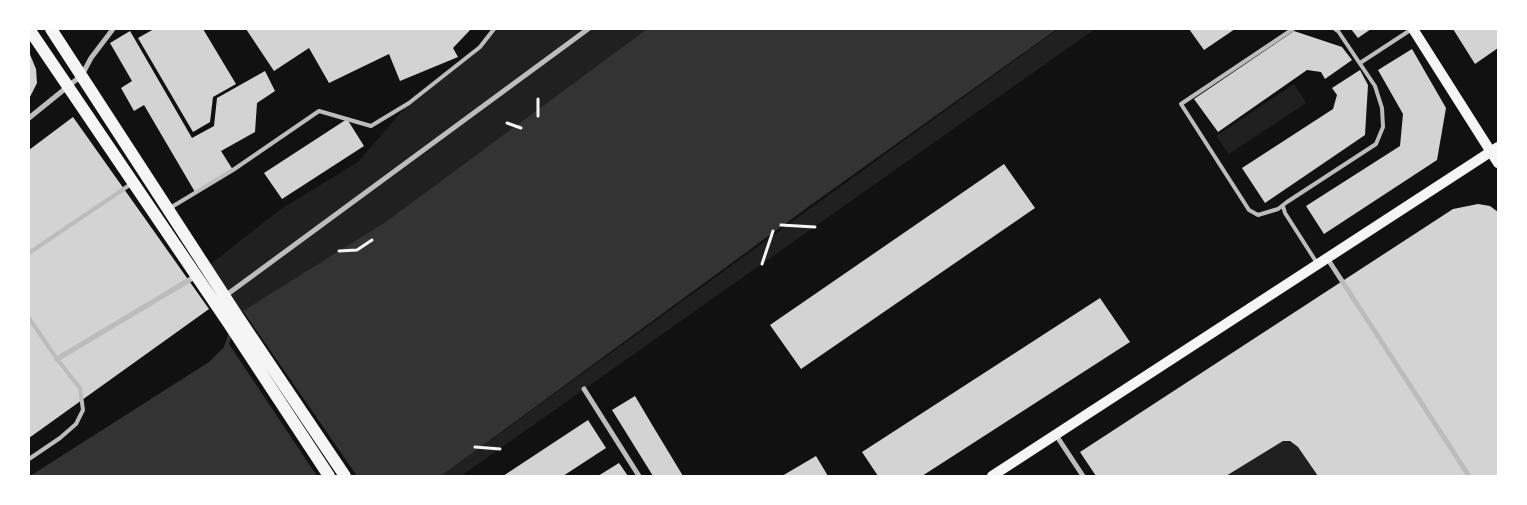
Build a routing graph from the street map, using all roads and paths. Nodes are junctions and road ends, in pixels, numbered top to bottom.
1 (29, 29) edge
2 (51, 29) edge
3 (113, 29) edge
4 (494, 29) edge
5 (588, 29) edge
6 (1293, 29) edge
7 (1335, 29) edge
8 (1413, 29) edge
9 (1360, 63) junction
10 (82, 76) junction
11 (68, 87) junction
12 (538, 99) dead end
13 (538, 116) dead end
14 (29, 118) edge
15 (507, 123) dead end
16 (521, 128) dead end
17 (1495, 149) edge
18 (1498, 163) edge
19 (133, 182) junction
20 (1283, 206) junction
21 (168, 209) junction
22 (781, 226) dead end
23 (815, 227) dead end
24 (773, 231) dead end
25 (372, 240) dead end
26 (339, 251) dead end
27 (29, 253) edge
28 (1328, 258) junction
29 (762, 264) dead end
30 (1318, 265) junction
31 (196, 276) junction
32 (225, 296) junction
33 (29, 318) edge
34 (233, 320) junction
35 (57, 359) junction
36 (584, 389) dead end
37 (1056, 435) junction
38 (475, 447) dead end
39 (500, 449) dead end
40 (29, 459) edge
41 (329, 476) edge
42 (345, 476) edge
43 (639, 476) edge
44 (992, 476) edge
45 (1083, 476) edge
46 (1469, 476) edge

1 - 11 main road
2 - 10 main road
3 - 10 street
4 - 21 lane
5 - 32 street
6 - 20 lane
7 - 9 lane
8 - 9 lane
8 - 17 main road
9 - 20 lane
10 - 11 street
10 - 21 main road
11 - 14 street
11 - 19 main road
12 - 13 path
15 - 16 path
17 - 18 main road
17 - 28 main road
19 - 27 lane
19 - 31 main road
20 - 30 lane
21 - 32 main road
22 - 23 path
24 - 29 path
25 - 26 path
28 - 30 main road
28 - 46 street
30 - 37 main road
31 - 34 main road
31 - 35 street
32 - 34 main road
33 - 35 lane
34 - 41 main road
34 - 42 main road
35 - 40 lane
36 - 43 street
37 - 44 main road
37 - 45 street
38 - 39 path

